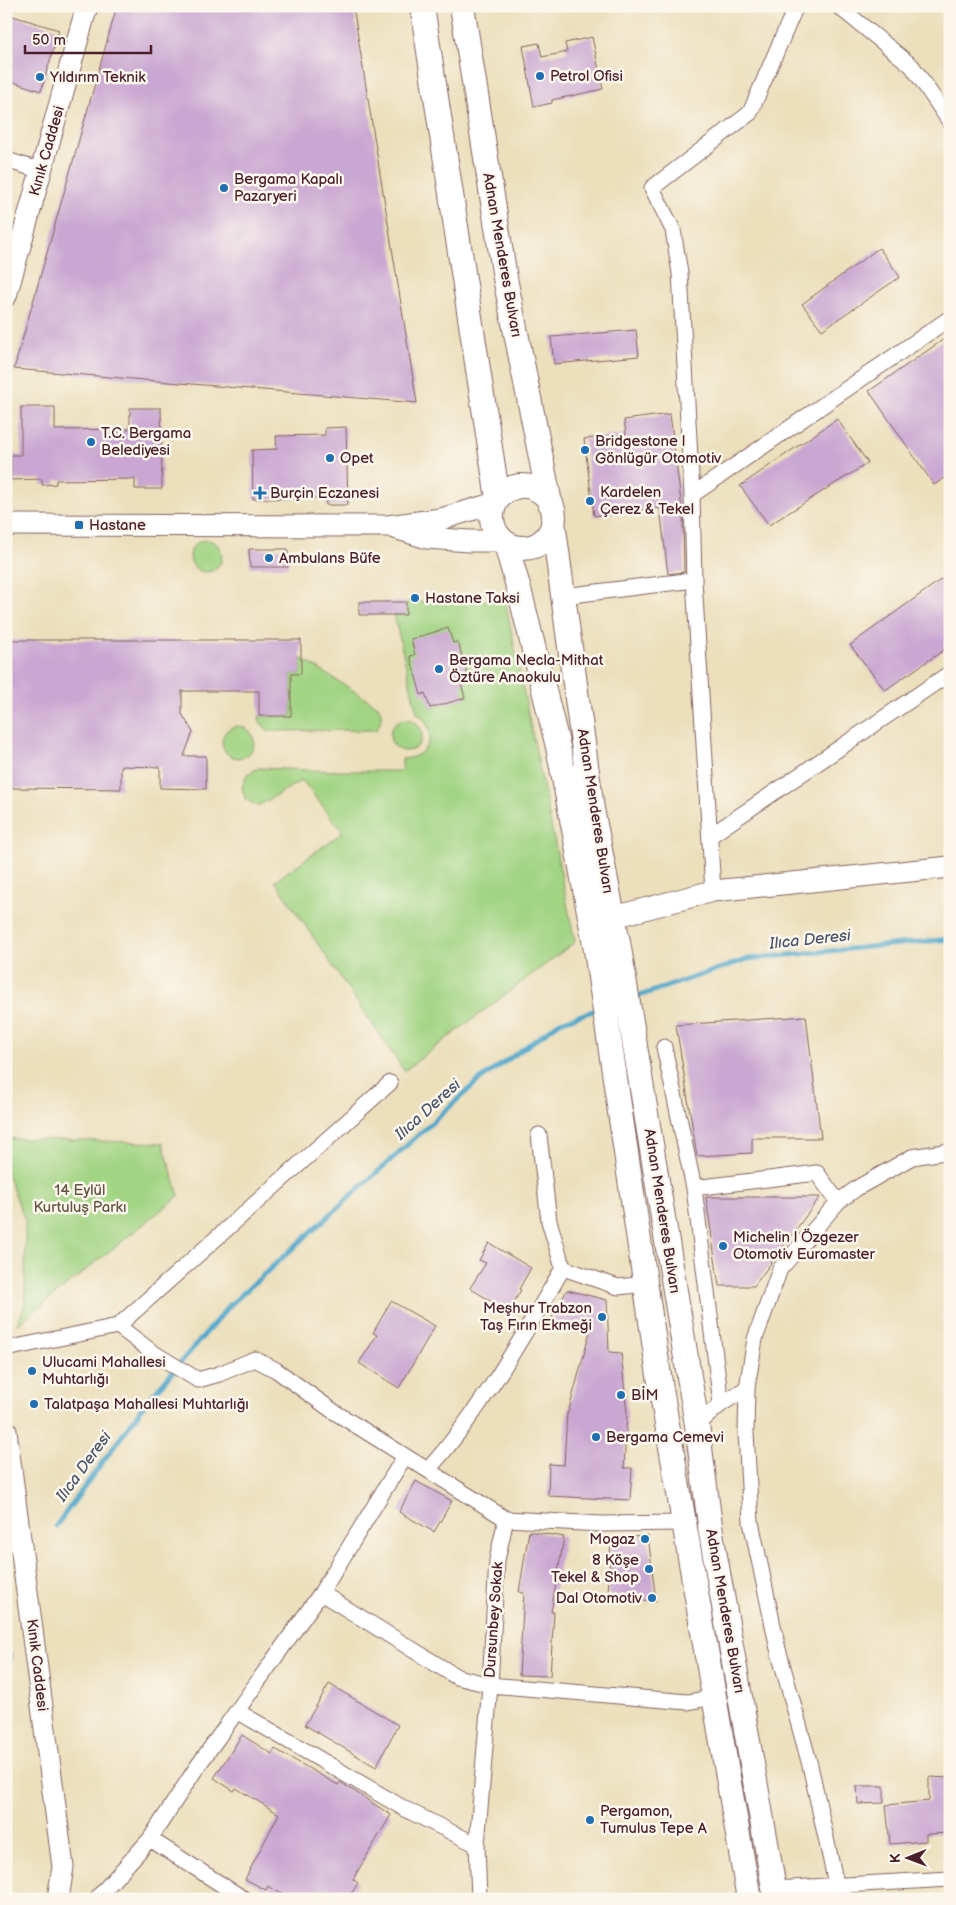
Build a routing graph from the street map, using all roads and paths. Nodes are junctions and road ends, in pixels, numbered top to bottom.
1 (87, 6) edge
2 (422, 6) edge
3 (462, 6) edge
4 (796, 6) edge
5 (838, 6) edge
6 (950, 122) edge
7 (6, 160) edge
8 (42, 171) junction
9 (6, 296) edge
10 (950, 318) edge
11 (692, 495) junction
12 (496, 501) junction
13 (552, 512) junction
14 (6, 525) edge
15 (388, 526) junction
16 (504, 543) junction
17 (694, 580) junction
18 (564, 596) junction
19 (950, 673) edge
20 (710, 836) junction
21 (950, 868) edge
22 (713, 891) junction
23 (614, 917) junction
24 (664, 1047) dead end
25 (390, 1083) dead end
26 (539, 1135) dead end
27 (950, 1151) edge
28 (694, 1188) junction
29 (838, 1202) junction
30 (563, 1268) junction
31 (646, 1284) junction
32 (118, 1326) junction
33 (6, 1348) edge
34 (747, 1388) junction
35 (721, 1404) junction
36 (697, 1425) junction
37 (6, 1431) edge
38 (406, 1456) junction
39 (428, 1470) junction
40 (506, 1519) junction
41 (684, 1524) junction
42 (321, 1593) junction
43 (490, 1685) junction
44 (714, 1696) junction
45 (237, 1710) junction
46 (150, 1840) junction
47 (477, 1845) junction
48 (950, 1879) edge
49 (837, 1892) edge
50 (775, 1894) edge
51 (98, 1896) dead end
52 (58, 1899) edge
53 (244, 1899) edge
54 (479, 1899) edge
55 (750, 1899) edge

1 - 8 main road, Kınık Caddesi
2 - 12 main road
3 - 13 main road, Adnan Menderes Bulvarı
4 - 11 street
5 - 6 street
7 - 8 street
8 - 9 main road, Kınık Caddesi
10 - 11 street
11 - 17 street
12 - 13 main road
12 - 15 main road
12 - 16 main road
13 - 16 main road
13 - 18 main road, Adnan Menderes Bulvarı
14 - 15 main road
15 - 16 main road
16 - 31 main road, Adnan Menderes Bulvarı
17 - 18 street
17 - 20 street
18 - 23 main road, Adnan Menderes Bulvarı
19 - 20 street
20 - 22 street
21 - 22 main road
22 - 23 main road
23 - 36 main road, Adnan Menderes Bulvarı
24 - 28 street
25 - 32 street
26 - 30 street
27 - 29 street
28 - 29 street
28 - 35 street
29 - 34 street
30 - 31 street
30 - 39 street
31 - 41 main road, Adnan Menderes Bulvarı
32 - 33 street
32 - 38 street
34 - 35 street
34 - 49 street
35 - 36 street
36 - 50 main road, Adnan Menderes Bulvarı
37 - 52 main road, Kınık Caddesi
38 - 39 street
38 - 42 street
39 - 40 street
40 - 41 street
40 - 43 street, Dursunbey Sokak
41 - 44 main road, Adnan Menderes Bulvarı
42 - 43 street
42 - 45 street
43 - 44 street
43 - 47 street, Dursunbey Sokak
44 - 55 main road, Adnan Menderes Bulvarı
45 - 46 street
45 - 47 street
46 - 51 street
46 - 53 street
47 - 54 street, Dursunbey Sokak
48 - 49 street
49 - 50 street

